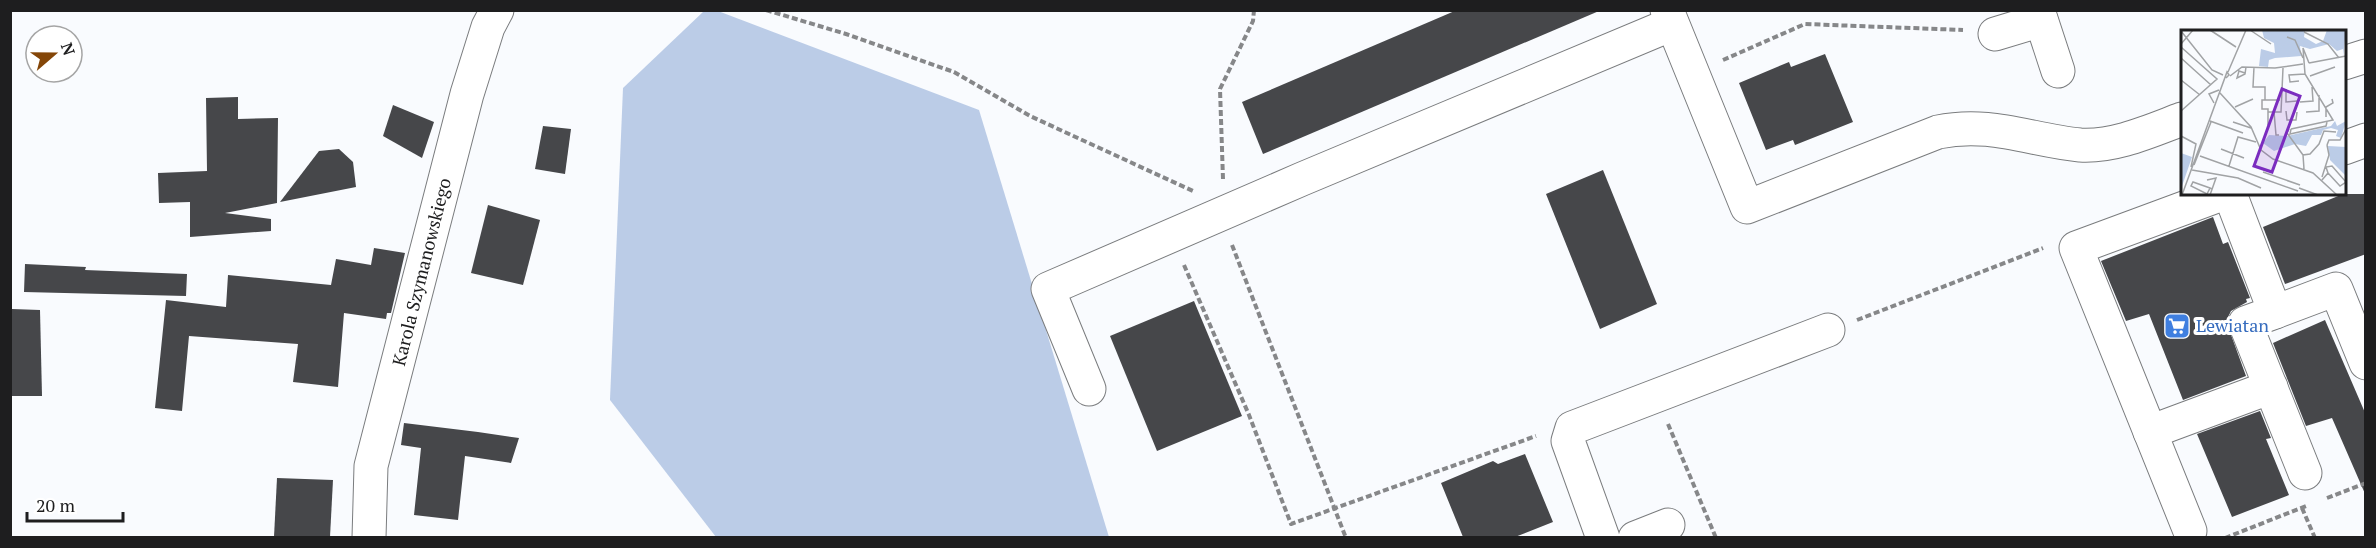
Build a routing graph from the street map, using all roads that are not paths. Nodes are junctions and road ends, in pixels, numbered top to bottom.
1 (497, 10) edge
2 (2039, 15) edge
3 (1669, 17) edge
4 (1995, 34) road end
5 (2366, 56) edge
6 (2346, 62) edge
7 (2058, 71) dead end
8 (2181, 119) edge
9 (2366, 140) edge
10 (2346, 147) edge
11 (2219, 195) edge
12 (2230, 195) edge
13 (2275, 312) junction
14 (1828, 330) road end
15 (2366, 363) edge
16 (2271, 387) junction
17 (1089, 389) dead end
18 (2150, 432) junction
19 (2314, 492) road end
20 (1668, 525) dead end
21 (2190, 531) dead end
22 (369, 537) edge
23 (1603, 537) edge
24 (1635, 537) edge

1 - 22 street, Karola Szymanowskiego
2 - 4 street
2 - 7 street
3 - 8 street
3 - 17 street
5 - 6 street
9 - 10 street
11 - 18 street
12 - 13 street
13 - 15 street
13 - 16 street
14 - 23 street
16 - 18 street
16 - 19 street
18 - 21 street
20 - 24 street

